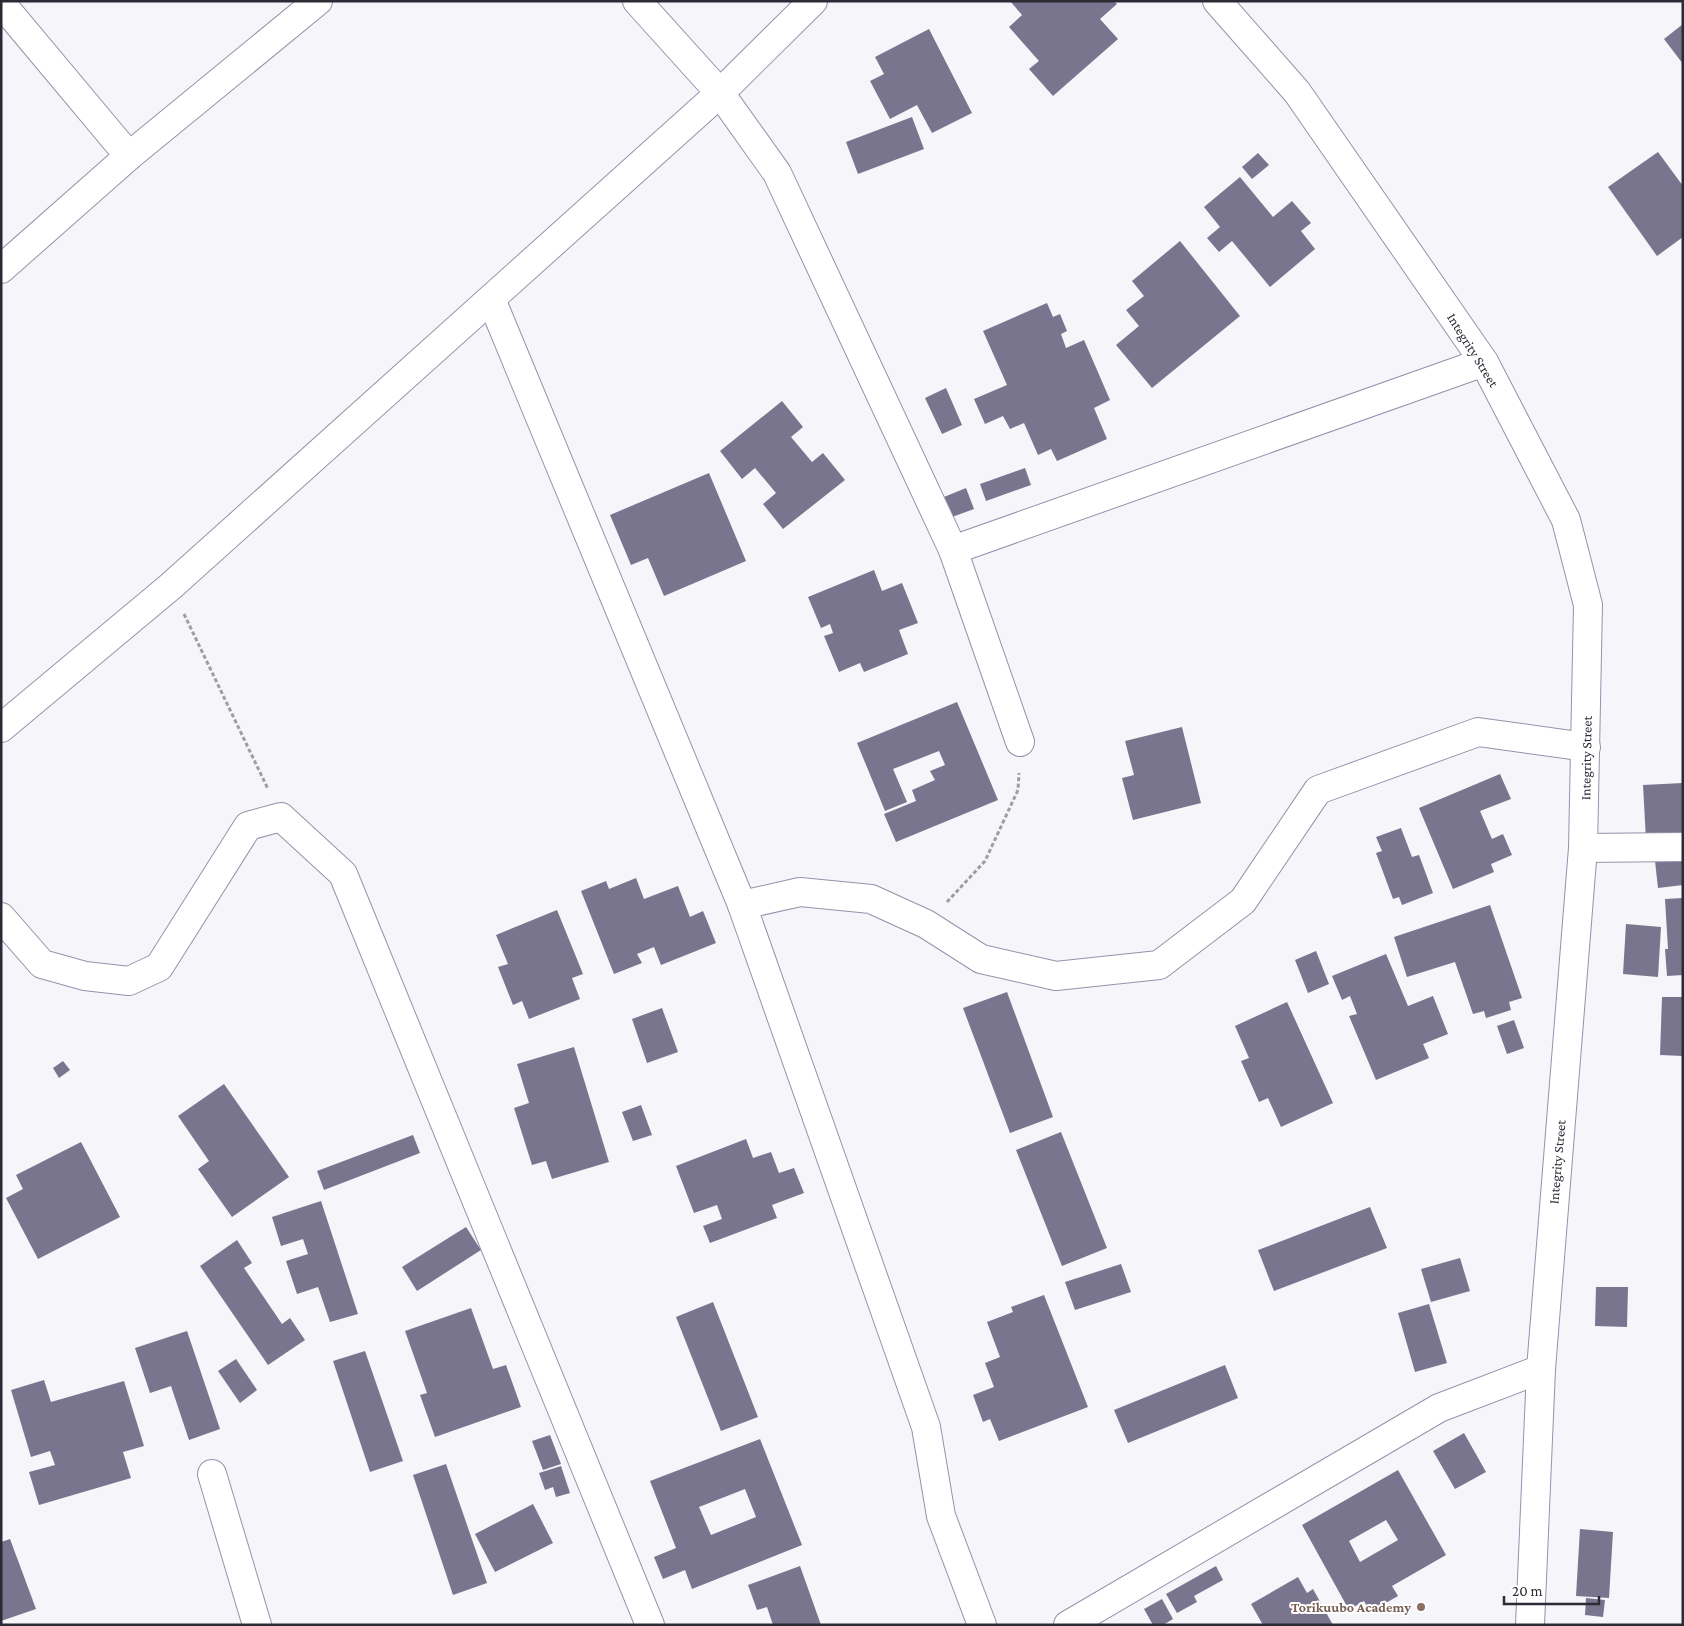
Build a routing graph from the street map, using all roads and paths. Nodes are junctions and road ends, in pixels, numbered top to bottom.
1 (318, 1) edge
2 (637, 1) edge
3 (813, 1) edge
4 (1217, 1) edge
5 (1, 3) edge
6 (720, 93) junction
7 (129, 156) junction
8 (1, 269) edge
9 (491, 299) junction
10 (1484, 362) junction
11 (953, 550) junction
12 (171, 586) junction
13 (1, 728) edge
14 (1020, 742) joint
15 (1586, 747) junction
16 (281, 817) junction
17 (1683, 847) edge
18 (1583, 848) junction
19 (742, 905) junction
20 (1, 917) edge
21 (926, 924) junction
22 (1541, 1369) junction
23 (212, 1474) dead end
24 (257, 1625) edge
25 (650, 1625) edge
26 (982, 1625) edge
27 (1068, 1625) edge
28 (1530, 1625) edge

1 - 7 street
2 - 6 street
3 - 6 street
4 - 10 street, Integrity Street
5 - 7 street
6 - 9 street
6 - 11 street
7 - 8 street
9 - 12 street
9 - 19 street
10 - 11 street
10 - 15 street, Integrity Street
11 - 14 street
12 - 13 street
12 - 16 path
14 - 21 path
15 - 18 street, Integrity Street
15 - 21 street
16 - 20 street
16 - 25 street
17 - 18 street
18 - 22 street, Integrity Street
19 - 21 street
19 - 26 street
22 - 27 street
22 - 28 street, Integrity Street
23 - 24 street

